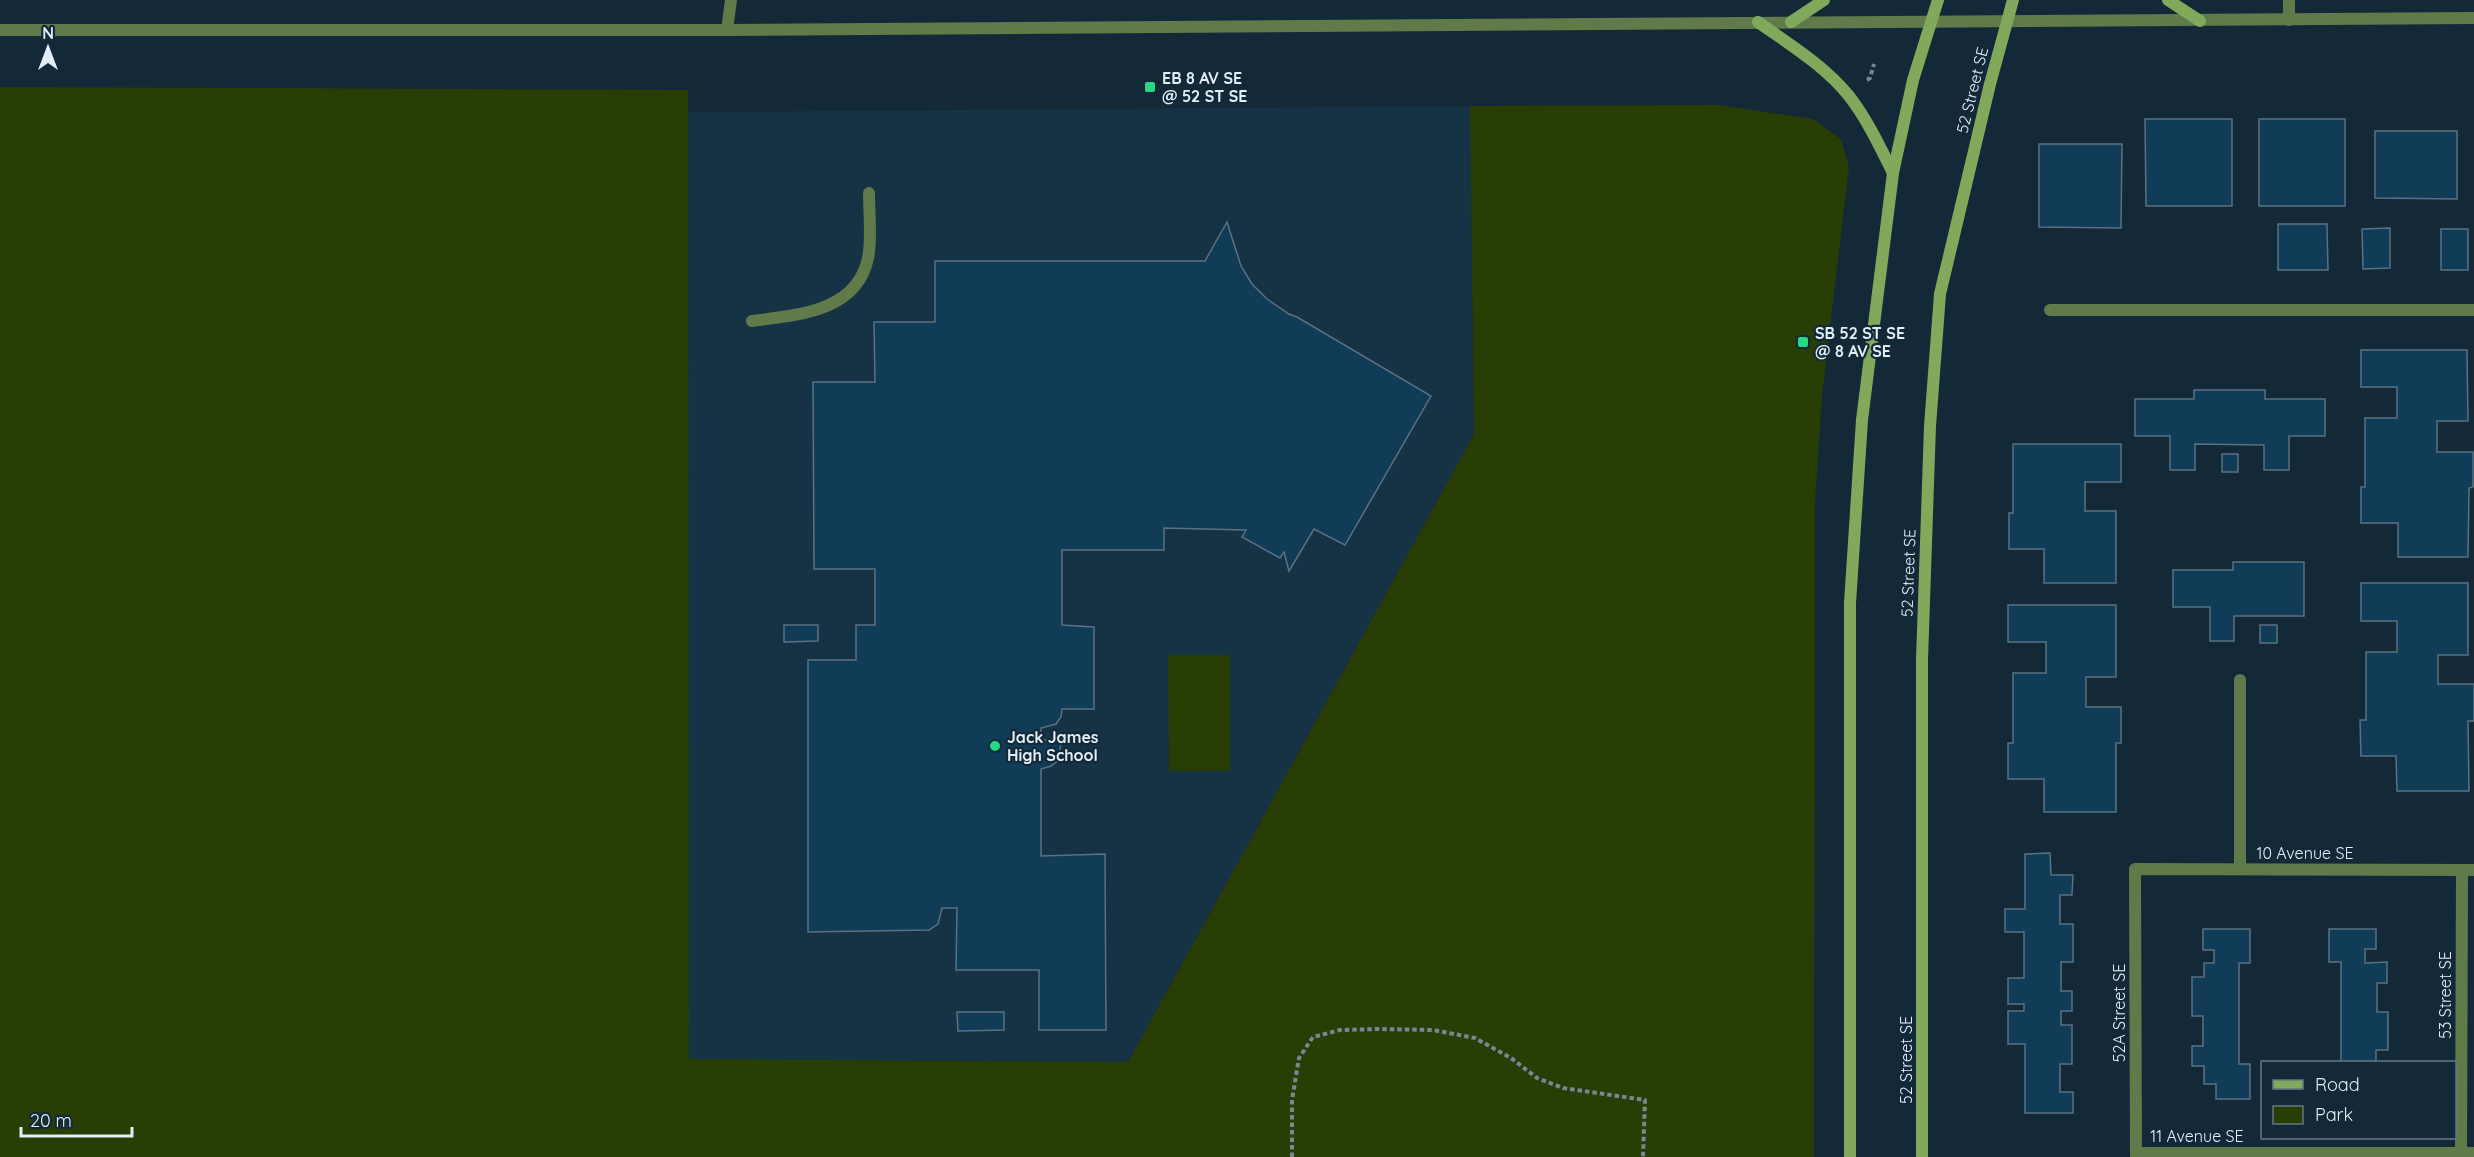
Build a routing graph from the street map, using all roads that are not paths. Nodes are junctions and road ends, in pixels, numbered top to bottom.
1 (731, 0) edge
2 (1824, 0) edge
3 (1938, 0) edge
4 (2013, 0) edge
5 (2169, 0) edge
6 (2289, 0) edge
7 (2474, 18) edge
8 (2289, 20) junction
9 (1932, 21) junction
10 (2007, 21) junction
11 (2200, 21) junction
12 (1758, 22) junction
13 (1791, 22) junction
14 (0, 30) edge
15 (727, 30) junction
16 (1893, 173) junction
17 (869, 193) dead end
18 (2050, 310) dead end
19 (2474, 310) edge
20 (752, 321) dead end
21 (2240, 680) dead end
22 (2135, 869) joint
23 (2240, 869) junction
24 (2468, 870) edge
25 (2466, 1154) edge
26 (2136, 1155) edge
27 (1850, 1157) edge
28 (1922, 1157) edge

1 - 15 street
2 - 13 main road
3 - 9 main road
4 - 10 main road, 52 Street SE
5 - 11 main road
6 - 8 street
7 - 8 street
8 - 11 street
9 - 10 street
9 - 13 street
9 - 16 main road
10 - 11 street
10 - 28 main road, 52 Street SE
12 - 13 street
12 - 15 street
12 - 16 main road
14 - 15 street
16 - 27 main road
17 - 20 street
18 - 19 street
21 - 23 street
22 - 23 street, 10 Avenue SE
22 - 26 street, 52A Street SE
23 - 24 street, 10 Avenue SE
24 - 25 street, 53 Street SE
25 - 26 street, 11 Avenue SE

